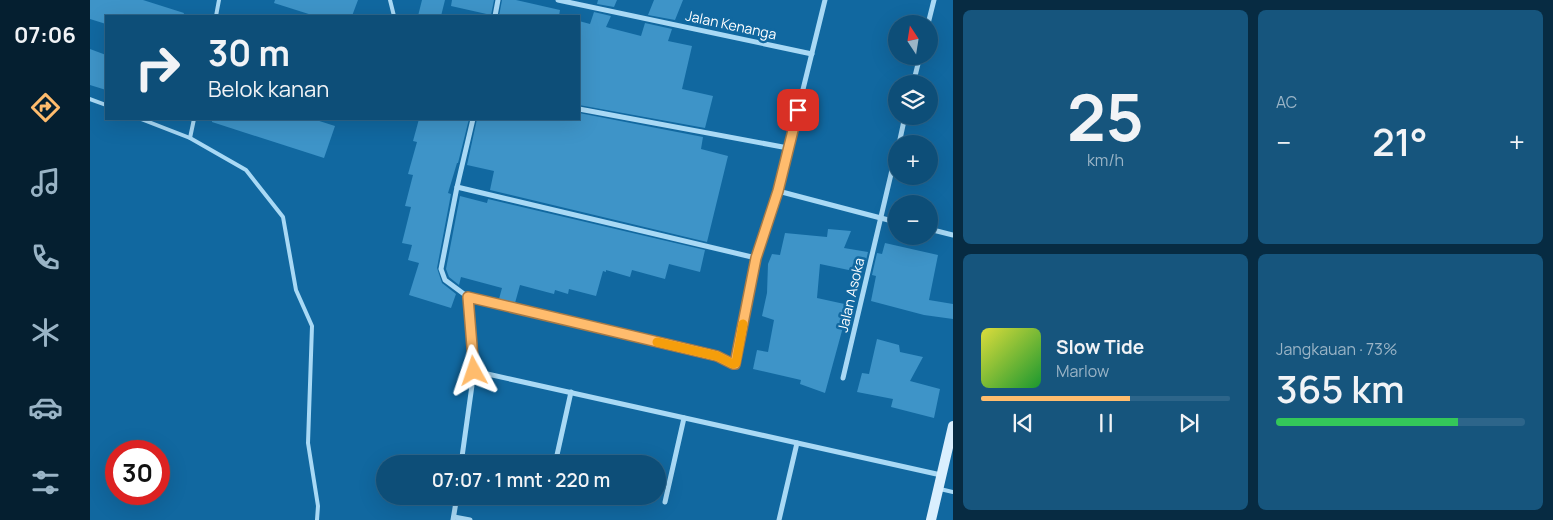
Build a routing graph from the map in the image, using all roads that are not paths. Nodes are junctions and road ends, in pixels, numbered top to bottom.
1 (219, 0) edge
2 (390, 0) edge
3 (498, 0) edge
4 (558, 0) edge
5 (595, 0) edge
6 (825, 0) edge
7 (934, 1) edge
8 (594, 7) junction
9 (216, 15) edge
10 (394, 15) edge
11 (495, 15) edge
12 (930, 15) edge
13 (812, 54) junction
14 (90, 99) edge
15 (105, 105) edge
16 (580, 109) edge
17 (144, 120) edge
18 (194, 120) edge
19 (474, 120) edge
20 (190, 138) junction
21 (788, 148) junction
22 (888, 185) edge
23 (457, 187) junction
24 (778, 191) junction
25 (880, 218) junction
26 (888, 220) edge
27 (938, 232) edge
28 (953, 235) edge
29 (756, 258) junction
30 (468, 297) junction
31 (474, 371) junction
32 (843, 378) dead end
33 (571, 392) junction
34 (684, 418) junction
35 (953, 426) edge
36 (797, 443) junction
37 (462, 455) edge
38 (556, 455) edge
39 (941, 476) junction
40 (938, 488) junction
41 (953, 492) edge
42 (666, 498) edge
43 (455, 505) edge
44 (453, 518) edge
45 (317, 520) edge
46 (470, 520) edge
47 (779, 520) edge
48 (931, 520) edge

1 - 9 lane
2 - 10 lane
3 - 11 street
4 - 8 street, Jalan Kenanga
5 - 8 street
6 - 13 street
7 - 12 street
8 - 13 street, Jalan Kenanga
13 - 21 street
14 - 15 lane
16 - 21 street
17 - 20 lane
18 - 20 lane
19 - 23 street
20 - 45 lane
21 - 24 street
22 - 25 street, Jalan Asoka
23 - 29 street
23 - 30 street
24 - 25 street
24 - 29 street
25 - 26 street
25 - 32 street, Jalan Asoka
27 - 28 street
29 - 30 street
30 - 31 street
31 - 33 street
31 - 37 street
33 - 34 street
33 - 38 street
34 - 36 street
34 - 42 street
35 - 39 main road
36 - 39 street
36 - 47 street
39 - 40 main road
40 - 41 lane
40 - 48 main road
43 - 44 street
44 - 46 street

